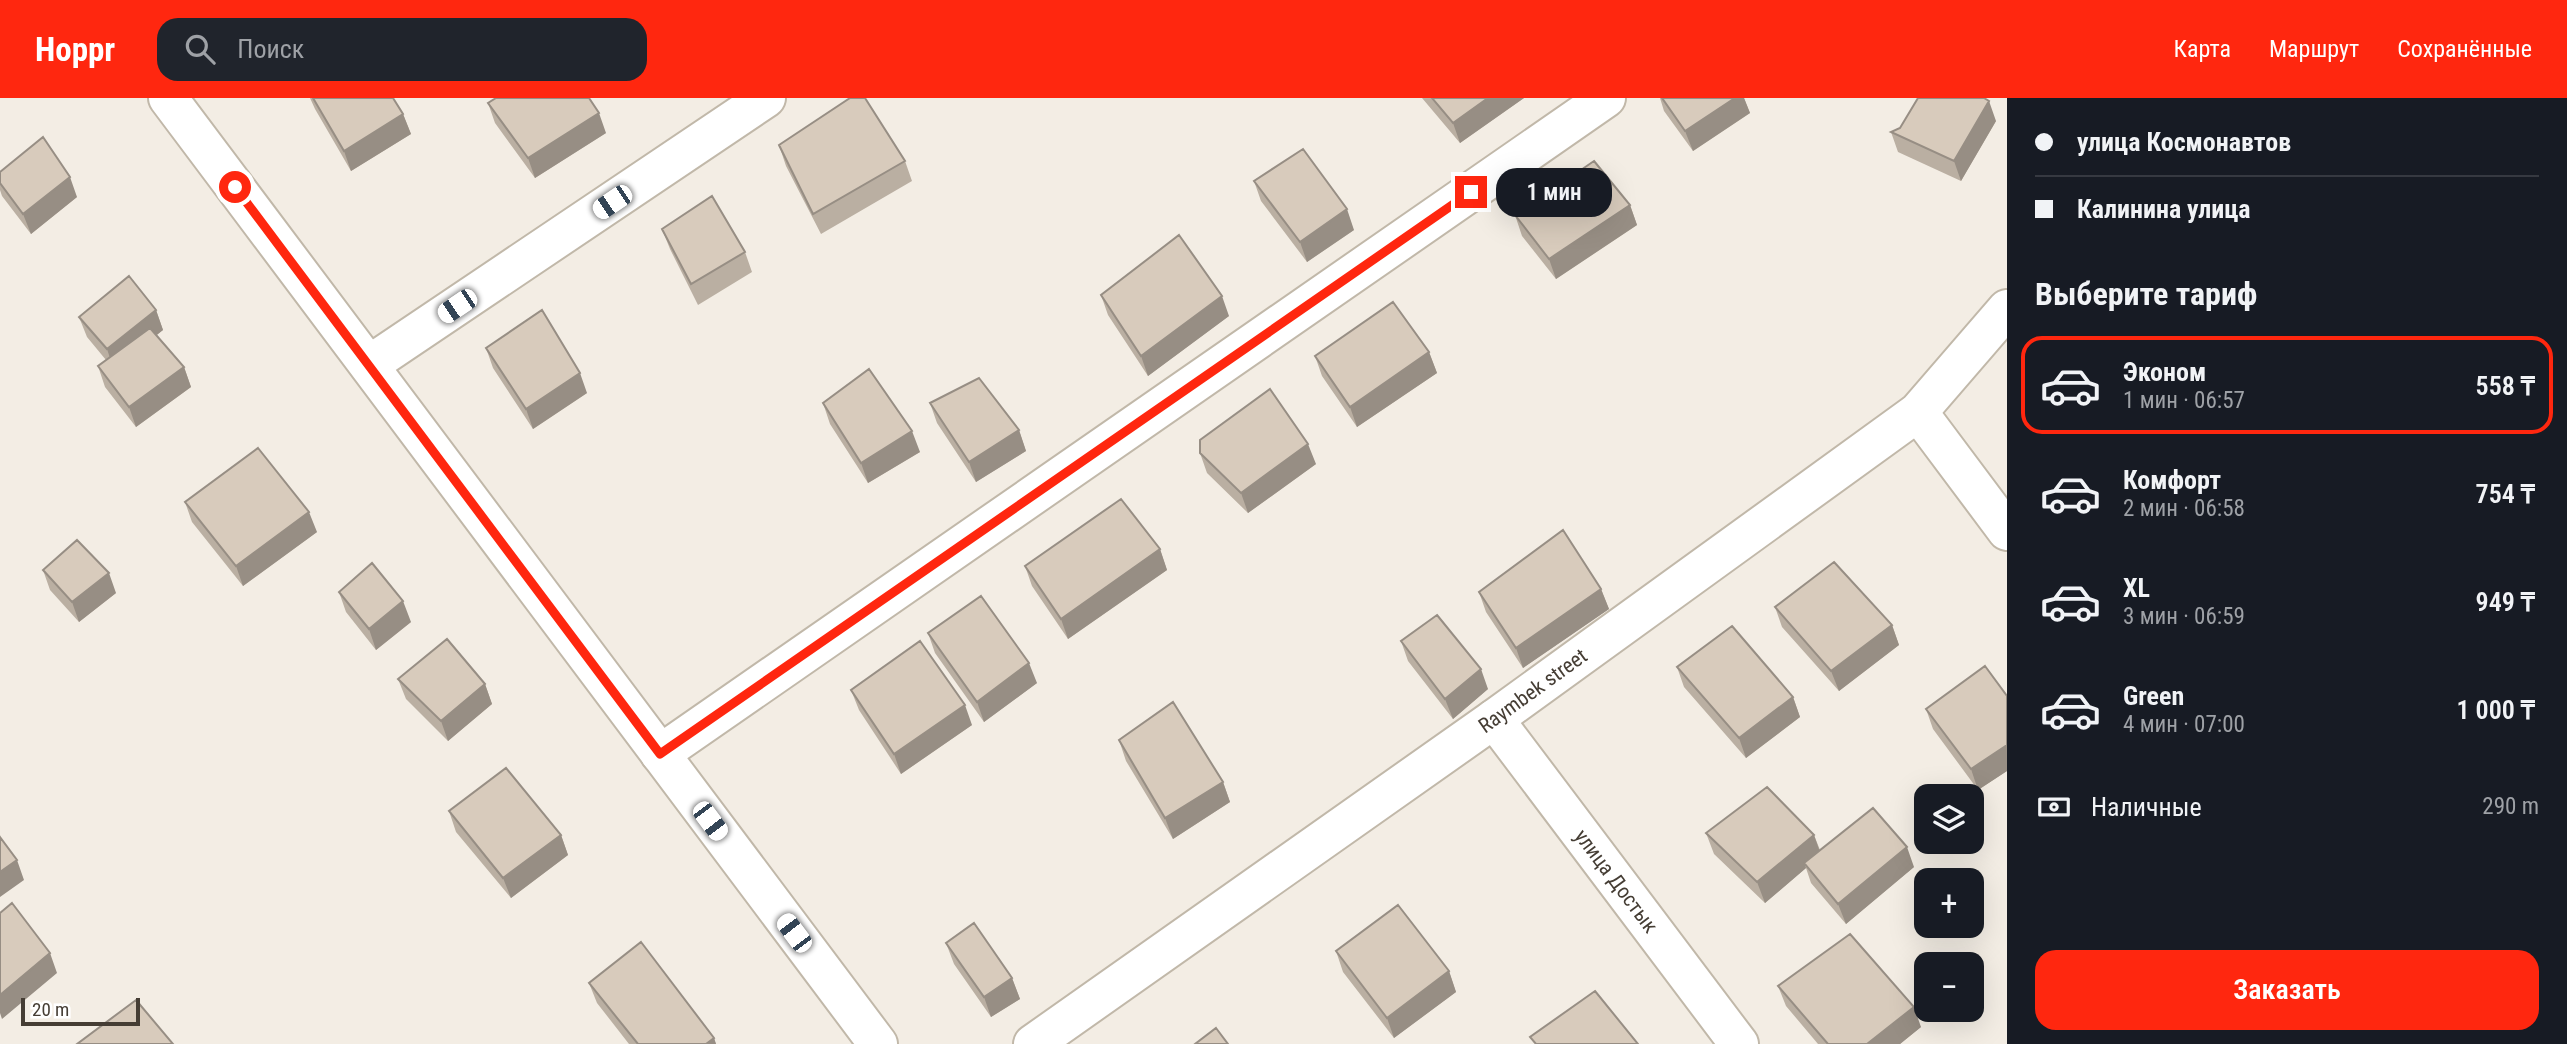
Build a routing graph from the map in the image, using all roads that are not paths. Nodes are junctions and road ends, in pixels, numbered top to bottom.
1 (168, 98) edge
2 (766, 98) edge
3 (1606, 98) edge
4 (2007, 309) edge
5 (369, 365) junction
6 (1918, 412) junction
7 (2007, 531) edge
8 (1494, 719) junction
9 (660, 754) junction
10 (1039, 1042) edge
11 (878, 1044) edge
12 (1739, 1044) edge

1 - 5 street
2 - 5 street
3 - 9 street
4 - 6 street, Raymbek street
5 - 9 street
6 - 7 street
6 - 8 street, Raymbek street
8 - 10 street, Raymbek street
8 - 12 street, улица Достык
9 - 11 street

